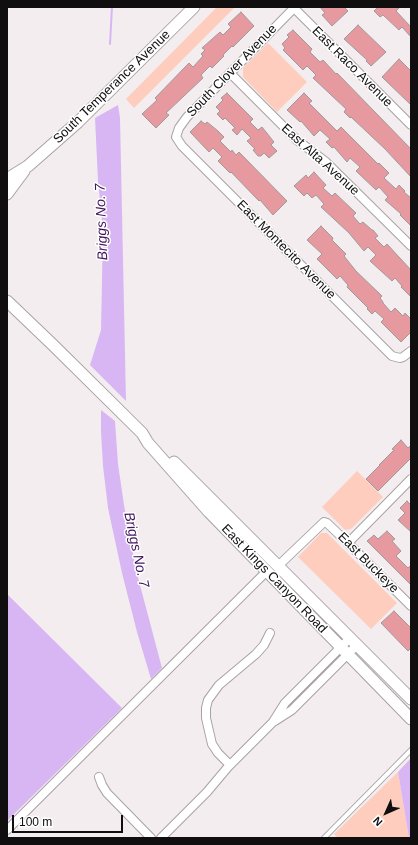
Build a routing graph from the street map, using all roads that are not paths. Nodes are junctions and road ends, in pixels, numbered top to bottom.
1 (194, 7) edge
2 (294, 8) joint
3 (230, 73) junction
4 (411, 125) edge
5 (176, 137) joint
6 (28, 166) junction
7 (7, 179) edge
8 (7, 194) edge
9 (411, 246) edge
10 (7, 301) edge
11 (411, 351) edge
12 (142, 433) junction
13 (411, 481) edge
14 (220, 523) junction
15 (348, 543) junction
16 (278, 566) junction
17 (267, 571) junction
18 (411, 606) edge
19 (270, 633) dead end
20 (353, 641) junction
21 (344, 650) junction
22 (411, 699) edge
23 (411, 719) edge
24 (411, 750) edge
25 (230, 765) junction
26 (99, 777) dead end
27 (7, 830) edge
28 (151, 838) edge
29 (161, 838) edge
30 (324, 838) edge

1 - 6 main road, South Temperance Avenue
2 - 3 street, South Clover Avenue
2 - 4 street, East Raco Avenue
3 - 5 street, South Clover Avenue
3 - 9 street, East Alta Avenue
5 - 11 street, East Montecito Avenue
6 - 7 main road, South Temperance Avenue
6 - 8 main road, South Temperance Avenue
10 - 12 main road, East Kings Canyon Road
12 - 14 main road, East Kings Canyon Road
12 - 16 main road, East Kings Canyon Road
13 - 15 street
14 - 16 main road
14 - 17 main road, East Kings Canyon Road
15 - 16 street, East Buckeye
15 - 18 street, East Buckeye
16 - 20 main road, East Kings Canyon Road
17 - 21 main road, East Kings Canyon Road
17 - 27 street
19 - 25 street
20 - 21 street
20 - 22 main road, East Kings Canyon Road
21 - 23 main road, East Kings Canyon Road
21 - 25 street
24 - 30 lane
25 - 29 street
26 - 28 street

